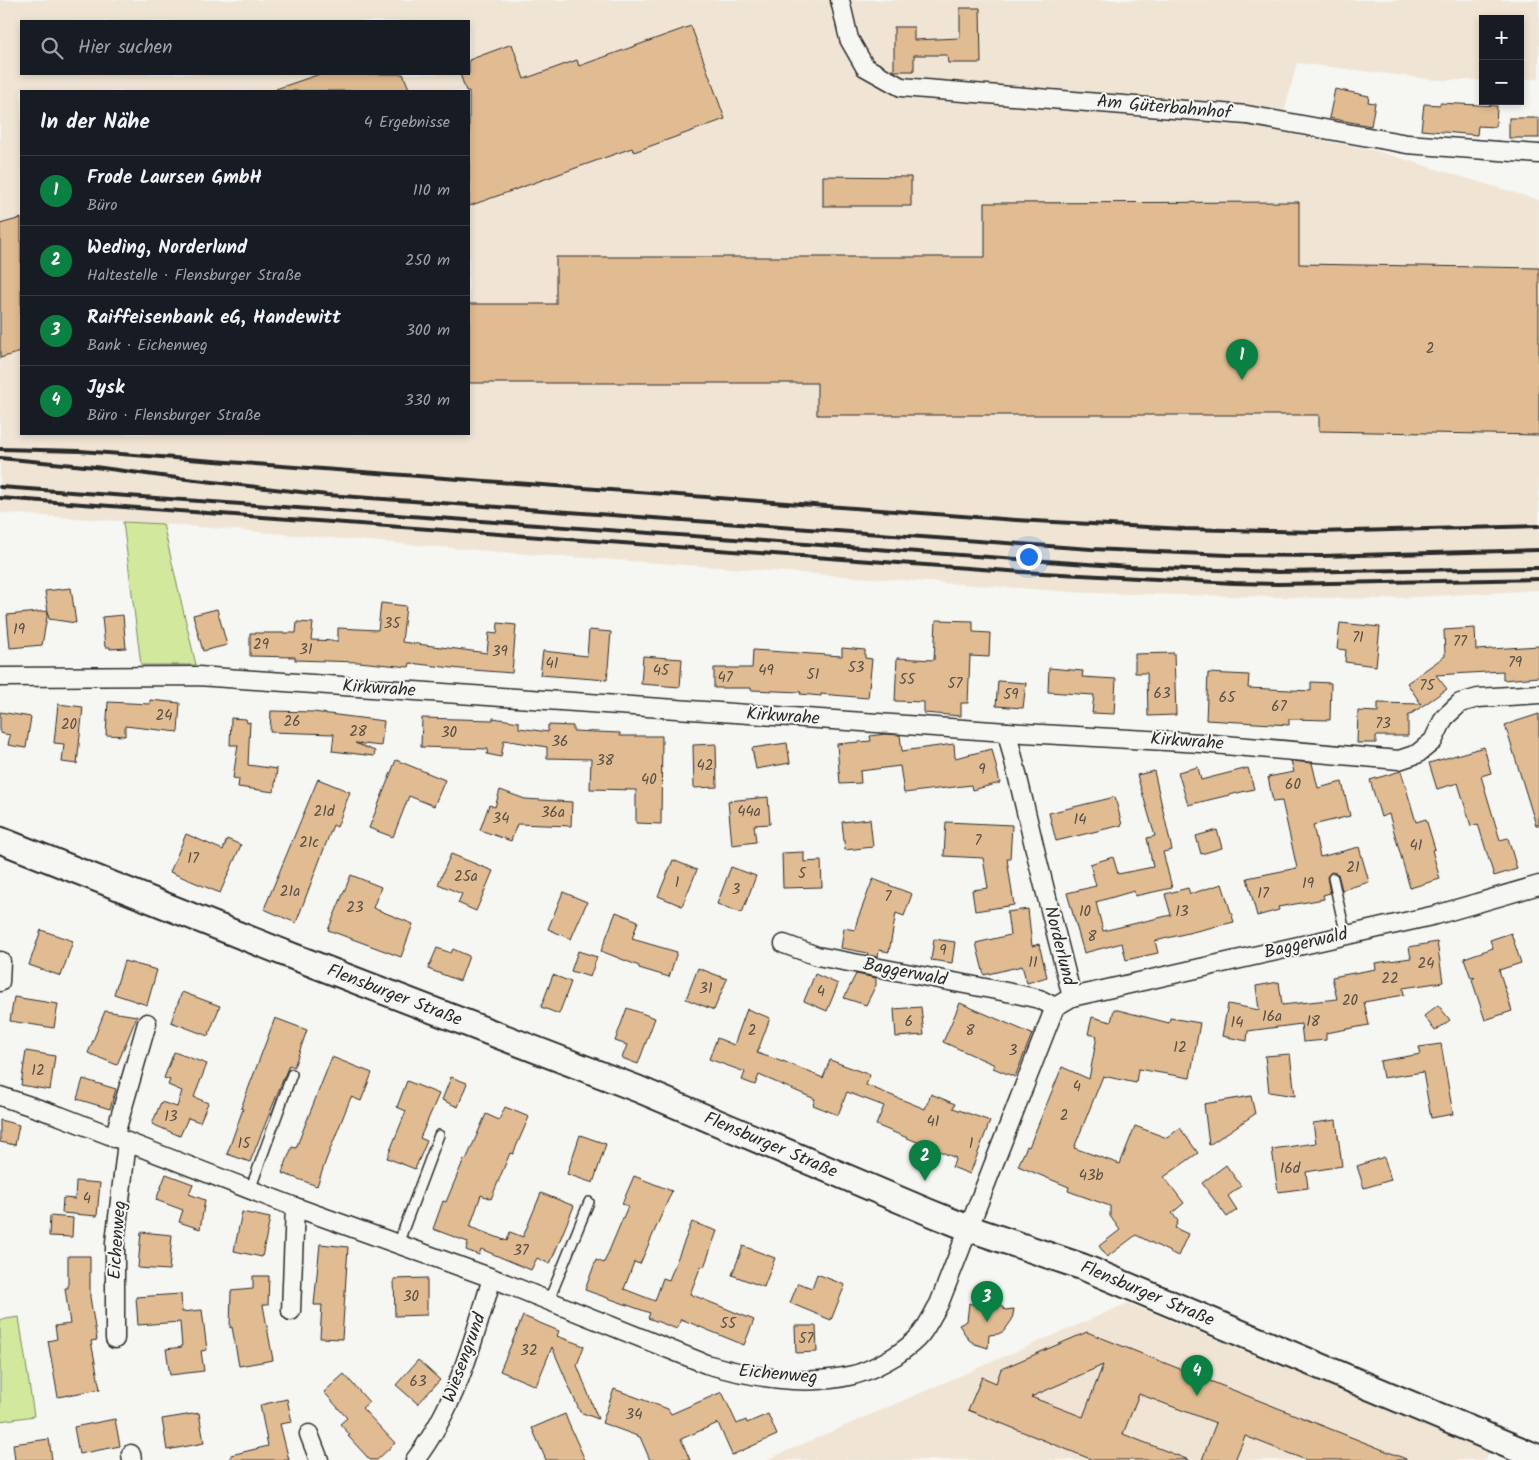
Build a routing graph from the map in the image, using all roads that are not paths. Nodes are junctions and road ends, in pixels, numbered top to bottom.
1 (840, 0) edge
2 (1539, 154) edge
3 (0, 677) edge
4 (1539, 694) edge
5 (1007, 732) junction
6 (0, 840) edge
7 (1333, 878) dead end
8 (1539, 885) edge
9 (1346, 936) junction
10 (784, 944) dead end
11 (1, 962) dead end
12 (0, 982) edge
13 (1072, 997) junction
14 (1056, 1006) junction
15 (147, 1024) dead end
16 (292, 1074) dead end
17 (0, 1096) edge
18 (439, 1135) dead end
19 (121, 1140) junction
20 (250, 1190) junction
21 (589, 1202) dead end
22 (295, 1207) junction
23 (968, 1228) junction
24 (398, 1244) junction
25 (492, 1278) junction
26 (550, 1300) junction
27 (291, 1311) dead end
28 (115, 1339) dead end
29 (309, 1434) dead end
30 (1527, 1457) edge
31 (319, 1460) edge
32 (415, 1460) edge

1 - 2 street, Am Güterbahnhof
3 - 5 street, Kirkwrahe
4 - 5 street, Kirkwrahe
5 - 13 street, Norderlund
6 - 23 street, Flensburger Straße
7 - 9 lane
8 - 9 street, Baggerwald
9 - 13 street, Baggerwald
10 - 14 street, Baggerwald
11 - 12 street
13 - 14 street, Norderlund
14 - 23 street, Norderlund
15 - 19 street, Eichenweg
16 - 20 lane
17 - 19 street, Eichenweg
18 - 24 lane
19 - 20 street, Eichenweg
19 - 28 street, Eichenweg
20 - 22 street, Eichenweg
21 - 26 lane
22 - 24 street, Eichenweg
22 - 27 street
23 - 26 street, Eichenweg
23 - 30 street, Flensburger Straße
24 - 25 street, Eichenweg
25 - 26 street, Eichenweg
25 - 32 street, Wiesengrund
29 - 31 street

